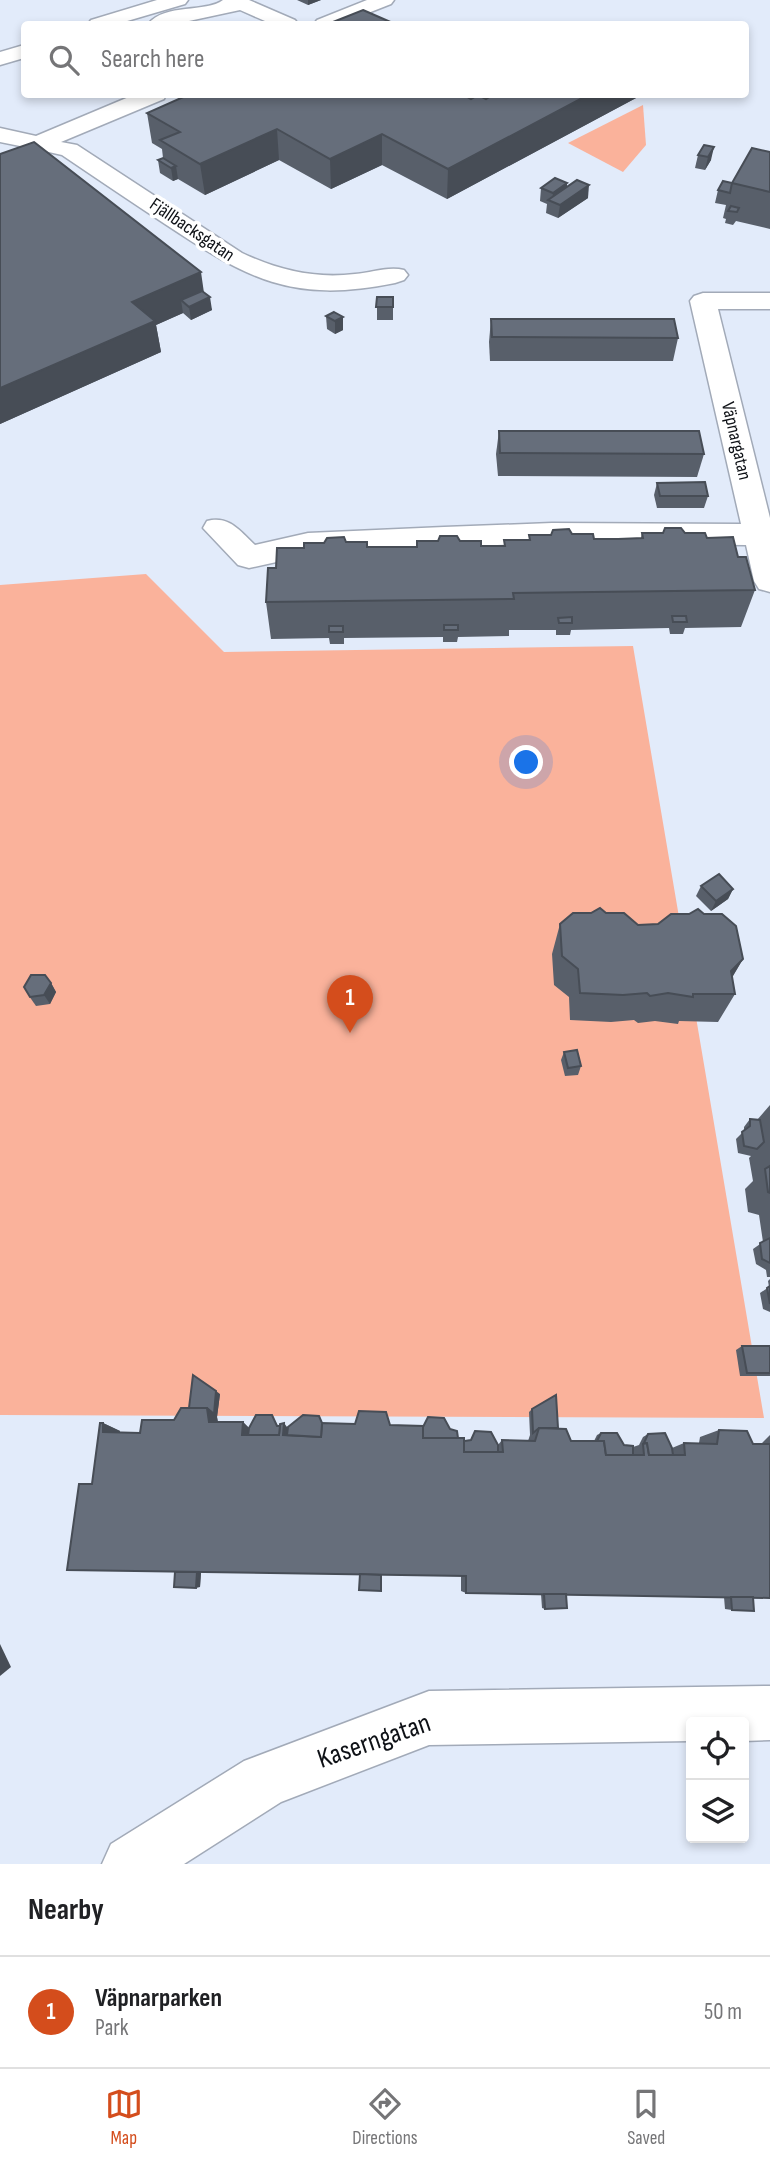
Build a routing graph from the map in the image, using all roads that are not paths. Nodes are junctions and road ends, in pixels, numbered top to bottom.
1 (178, 0) edge
2 (384, 0) edge
3 (237, 2) edge
4 (109, 21) edge
5 (166, 21) edge
6 (281, 21) edge
7 (332, 21) edge
8 (21, 52) edge
9 (0, 59) edge
10 (146, 98) edge
11 (0, 135) edge
12 (37, 144) junction
13 (0, 159) edge
14 (395, 275) dead end
15 (770, 301) edge
16 (218, 528) dead end
17 (759, 535) junction
18 (770, 581) edge
19 (770, 1713) edge
20 (131, 1864) edge

1 - 4 street
2 - 7 street
3 - 5 street
3 - 6 street
8 - 9 street
10 - 12 street
11 - 12 street, Fjällbacksgatan
12 - 13 street
12 - 14 street, Fjällbacksgatan
15 - 17 street, Väpnargatan
16 - 17 street
17 - 18 street, Väpnargatan
19 - 20 street, Kaserngatan

